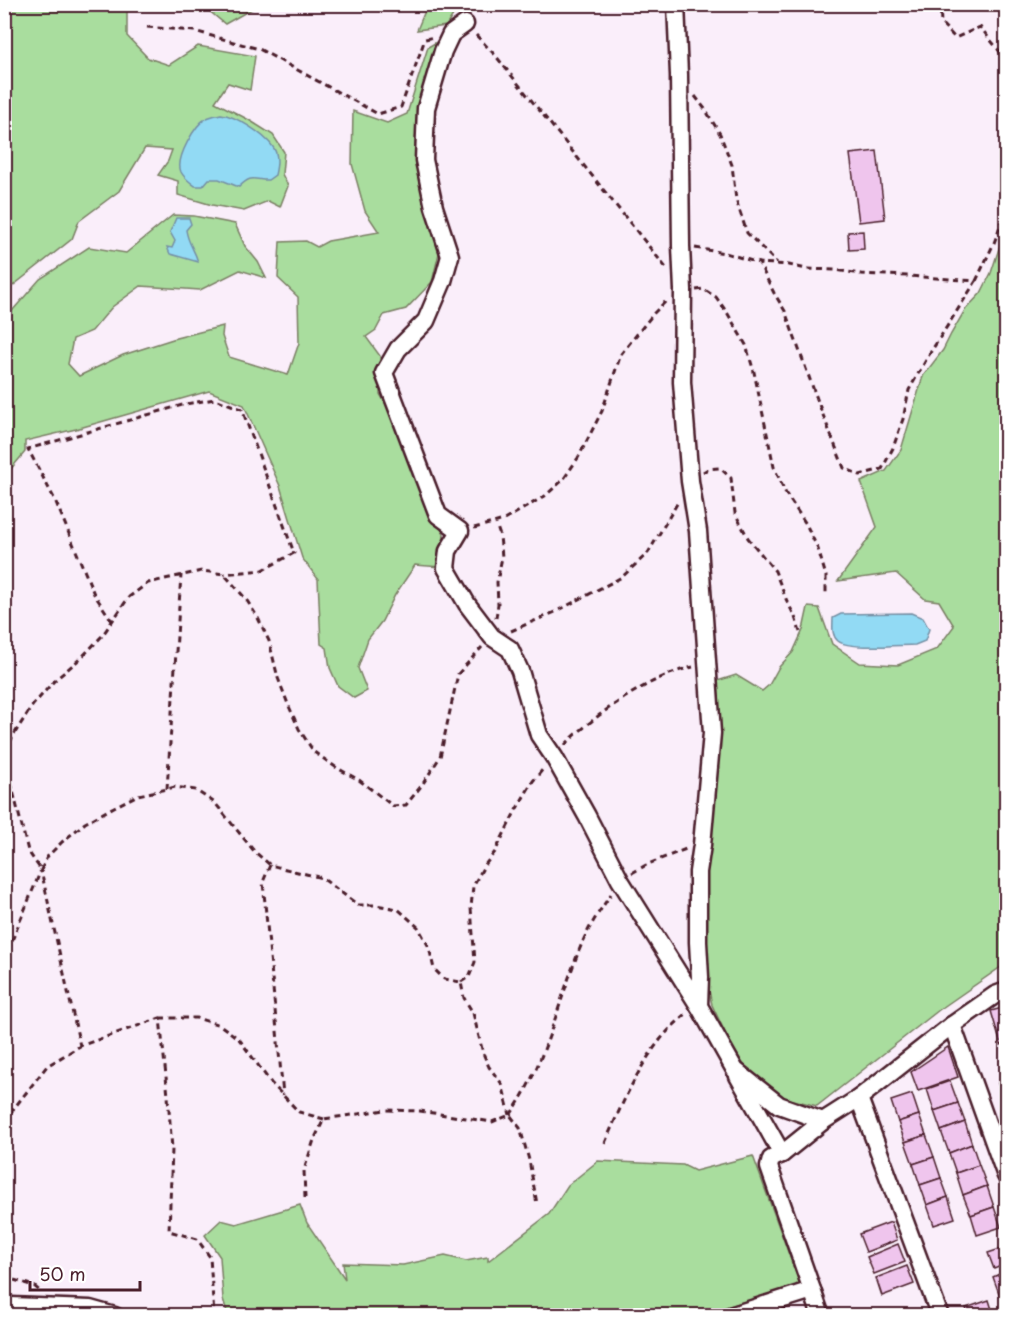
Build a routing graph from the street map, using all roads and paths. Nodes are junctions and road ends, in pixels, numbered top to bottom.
1 (676, 4) edge
2 (940, 4) edge
3 (465, 24) joint
4 (147, 27) dead end
5 (451, 34) junction
6 (1006, 63) edge
7 (679, 75) junction
8 (1006, 209) edge
9 (681, 246) junction
10 (759, 263) junction
11 (779, 264) junction
12 (976, 282) junction
13 (683, 290) junction
14 (690, 481) junction
15 (496, 524) junction
16 (460, 531) junction
17 (224, 574) junction
18 (181, 576) junction
19 (826, 594) dead end
20 (112, 621) junction
21 (800, 632) dead end
22 (492, 637) junction
23 (708, 666) junction
24 (4, 752) edge
25 (554, 757) junction
26 (4, 764) edge
27 (167, 789) junction
28 (702, 845) junction
29 (270, 865) junction
30 (41, 870) junction
31 (620, 880) junction
32 (4, 960) edge
33 (460, 982) junction
34 (1006, 991) edge
35 (699, 1006) junction
36 (160, 1018) junction
37 (952, 1025) junction
38 (80, 1046) junction
39 (735, 1070) junction
40 (283, 1095) junction
41 (859, 1098) junction
42 (510, 1115) junction
43 (324, 1119) junction
44 (4, 1121) edge
45 (823, 1121) junction
46 (605, 1143) dead end
47 (782, 1154) junction
48 (1006, 1176) edge
49 (306, 1198) dead end
50 (537, 1204) dead end
51 (4, 1277) edge
52 (812, 1290) junction
53 (4, 1307) edge
54 (60, 1307) junction
55 (115, 1316) edge
56 (214, 1316) edge
57 (730, 1316) edge
58 (821, 1316) edge
59 (940, 1316) edge

1 - 7 street
2 - 6 path
3 - 5 street
3 - 13 path
4 - 5 path
5 - 16 street
7 - 9 street
7 - 11 path
8 - 12 path
9 - 10 path
9 - 13 street
10 - 11 path
10 - 12 path
11 - 12 path
13 - 14 street
13 - 15 path
13 - 19 path
14 - 21 path
14 - 22 path
14 - 23 street
15 - 16 path
15 - 22 path
16 - 22 street
17 - 18 path
17 - 20 path
17 - 22 path
18 - 20 path
18 - 27 path
20 - 24 path
22 - 25 street
23 - 25 path
23 - 28 street
25 - 31 street
25 - 33 path
26 - 30 path
27 - 29 path
27 - 30 path
28 - 31 path
28 - 35 street
29 - 33 path
29 - 40 path
30 - 32 path
30 - 38 path
31 - 35 street
31 - 42 path
33 - 42 path
34 - 37 street
35 - 39 street
35 - 46 path
36 - 38 path
36 - 40 path
36 - 56 path
37 - 41 street
37 - 48 street
38 - 44 path
39 - 45 street
39 - 47 street
40 - 43 path
41 - 45 street
41 - 59 street
42 - 43 path
42 - 50 path
43 - 49 path
45 - 47 street
47 - 52 street
51 - 54 path
52 - 57 street
52 - 58 street
53 - 54 street
54 - 55 street

